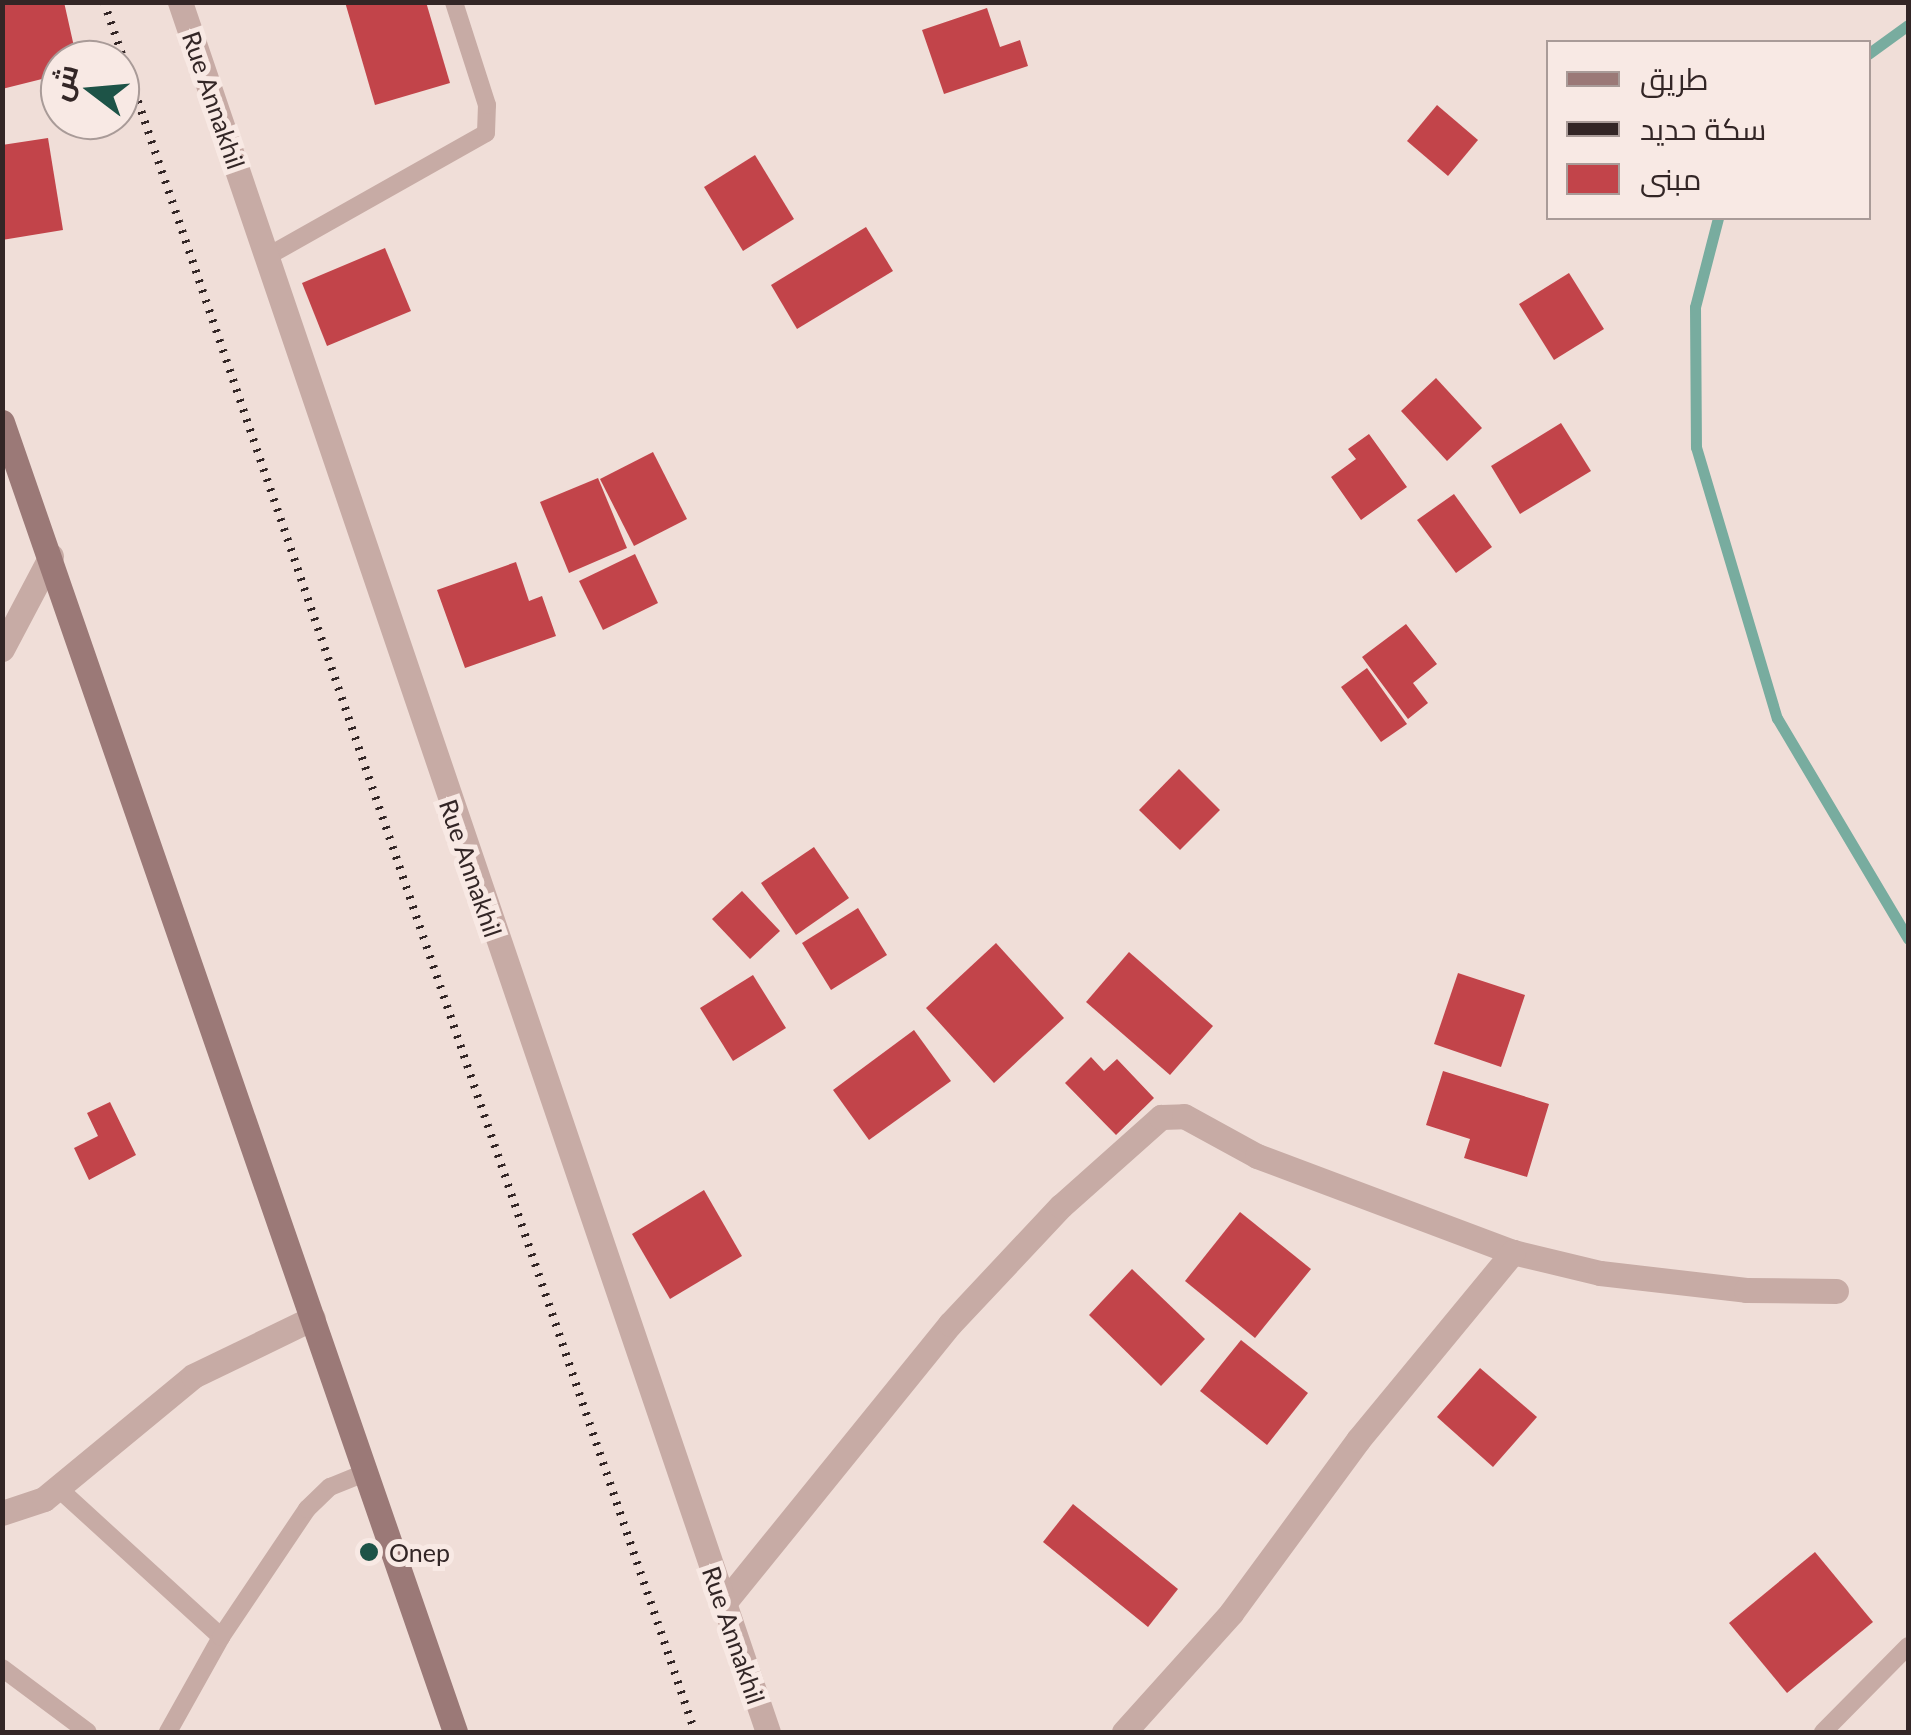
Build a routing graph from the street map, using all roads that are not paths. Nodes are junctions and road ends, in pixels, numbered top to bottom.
1 (180, 2) edge
2 (454, 2) edge
3 (268, 256) junction
4 (2, 422) edge
5 (52, 556) junction
6 (2, 650) edge
7 (1512, 1252) junction
8 (1836, 1290) dead end
9 (313, 1318) junction
10 (362, 1474) junction
11 (58, 1488) junction
12 (2, 1513) edge
13 (724, 1603) junction
14 (221, 1636) junction
15 (1908, 1646) edge
16 (2, 1668) edge
17 (88, 1732) edge
18 (168, 1732) edge
19 (455, 1732) edge
20 (768, 1732) edge
21 (1124, 1732) edge
22 (1823, 1732) edge

1 - 3 street, Rue Annakhil
2 - 3 lane
3 - 13 street, Rue Annakhil
4 - 5 main road
5 - 6 street
5 - 9 main road
7 - 8 street
7 - 13 street
7 - 21 street
9 - 10 main road
9 - 11 street
10 - 14 lane
10 - 19 main road
11 - 12 street
11 - 14 lane
13 - 20 street, Rue Annakhil
14 - 18 lane
15 - 22 lane
16 - 17 lane

